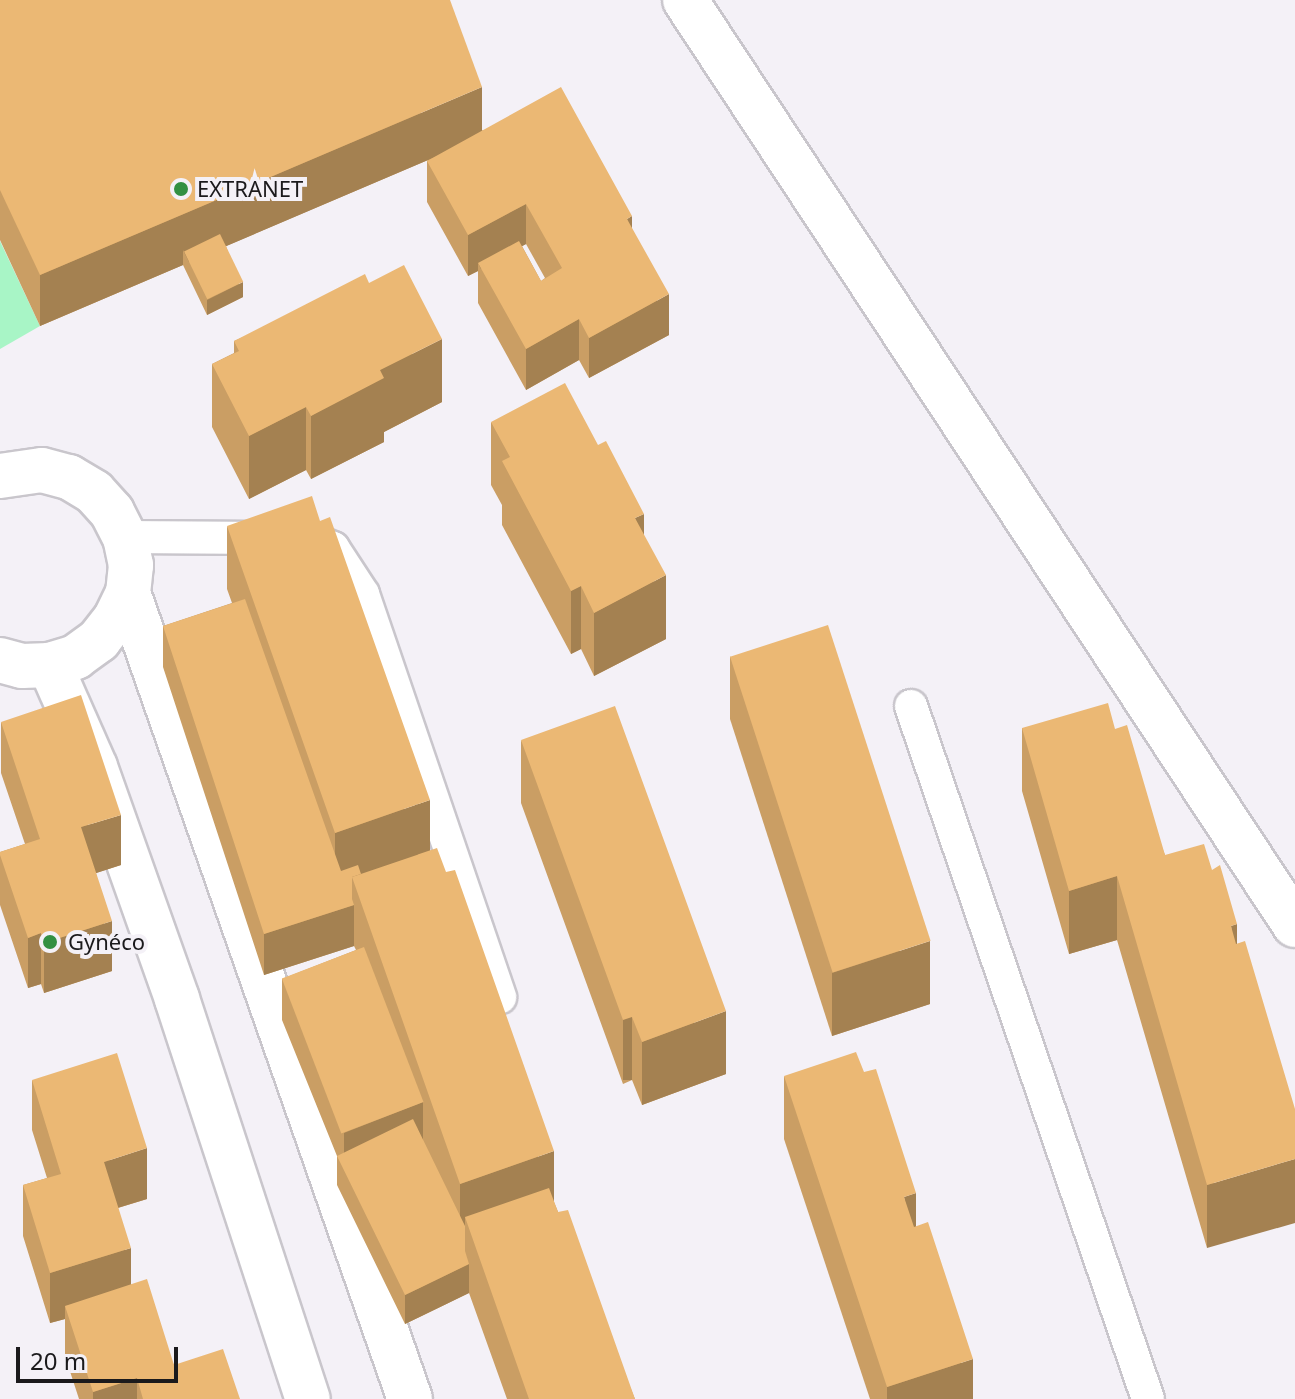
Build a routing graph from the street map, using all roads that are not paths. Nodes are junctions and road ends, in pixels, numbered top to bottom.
1 (685, 0) edge
2 (0, 476) edge
3 (125, 537) junction
4 (128, 593) junction
5 (0, 660) edge
6 (50, 665) junction
7 (911, 706) dead end
8 (1295, 925) edge
9 (509, 1025) edge
10 (308, 1399) edge
11 (410, 1399) edge
12 (1148, 1399) edge

1 - 8 street
2 - 3 street
3 - 4 street
3 - 9 lane
4 - 6 street
4 - 11 street
5 - 6 street
6 - 10 street
7 - 12 lane

